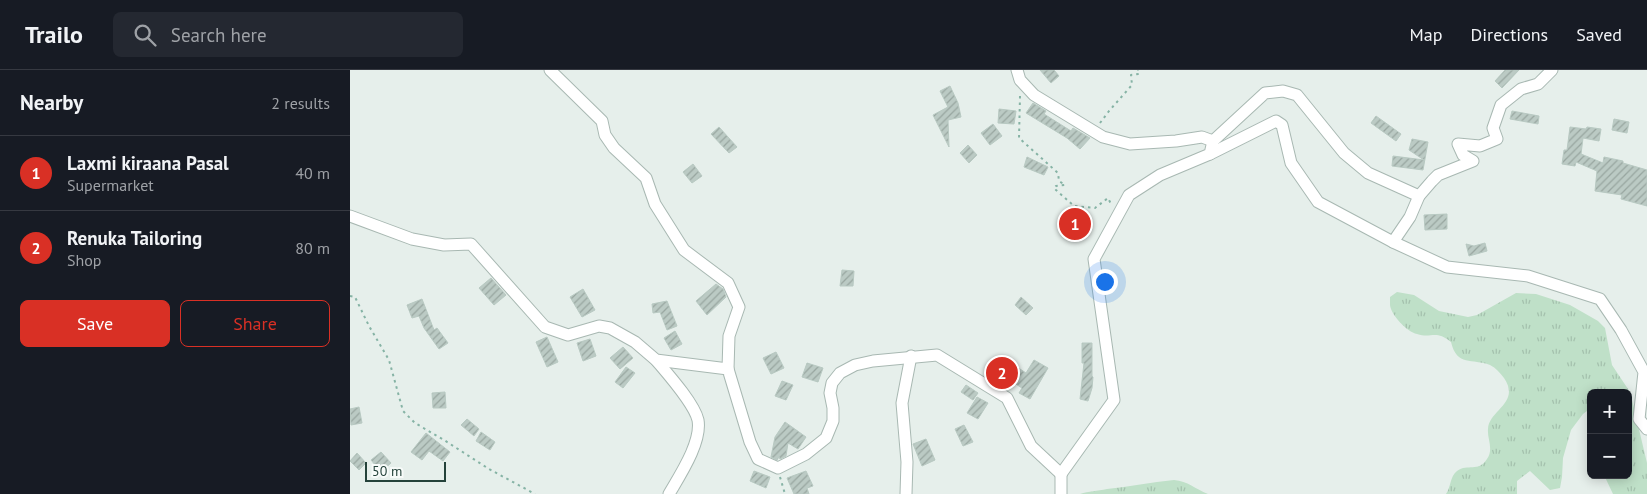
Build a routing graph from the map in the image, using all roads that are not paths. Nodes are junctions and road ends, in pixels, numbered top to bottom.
1 (550, 70) edge
2 (1552, 70) edge
3 (1019, 75) edge
4 (1213, 141) junction
5 (1210, 154) junction
6 (1420, 196) junction
7 (350, 216) edge
8 (1393, 242) junction
9 (911, 356) junction
10 (656, 360) junction
11 (728, 369) junction
12 (1647, 429) edge
13 (1061, 474) junction
14 (670, 494) edge
15 (906, 494) edge
16 (1061, 494) edge

1 - 11 street
2 - 6 street
3 - 4 street
4 - 5 street
4 - 6 street
5 - 8 street
5 - 13 street
6 - 8 street
7 - 10 street
8 - 12 street
9 - 11 street
9 - 13 street
9 - 15 street
10 - 11 street
10 - 14 street
13 - 16 street

